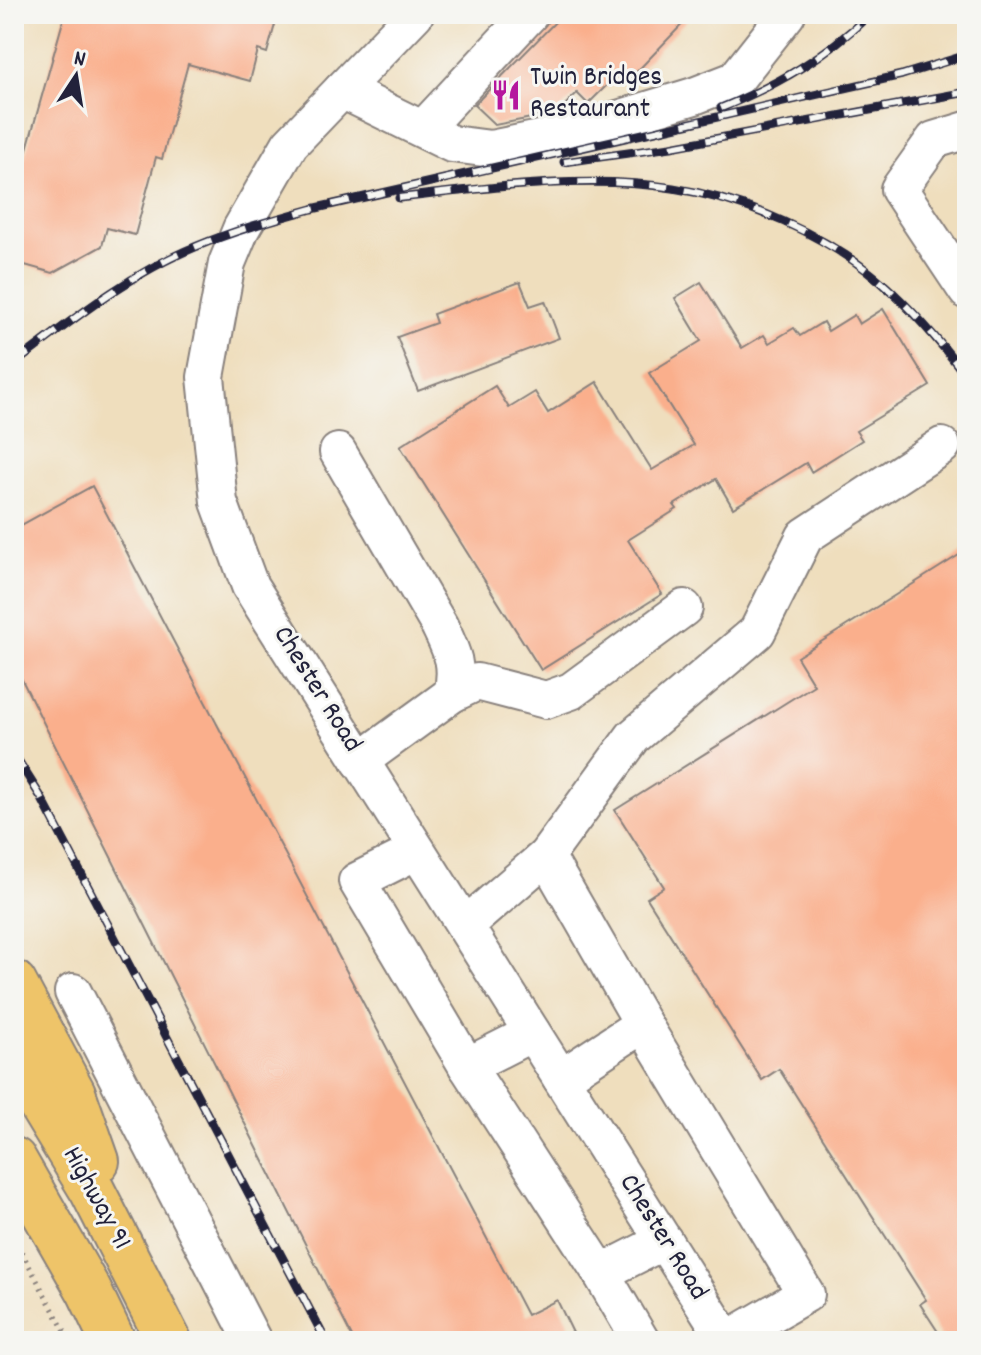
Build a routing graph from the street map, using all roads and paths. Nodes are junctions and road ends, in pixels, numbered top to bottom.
1 (415, 14) edge
2 (530, 14) edge
3 (787, 14) edge
4 (342, 90) junction
5 (423, 129) junction
6 (965, 133) edge
7 (967, 291) edge
8 (942, 446) dead end
9 (338, 452) dead end
10 (684, 608) dead end
11 (452, 694) junction
12 (360, 761) junction
13 (417, 851) junction
14 (546, 856) junction
15 (465, 926) junction
16 (14, 983) edge
17 (73, 992) dead end
18 (643, 1024) junction
19 (532, 1033) junction
20 (14, 1061) edge
21 (467, 1066) junction
22 (561, 1078) junction
23 (14, 1160) edge
24 (14, 1187) edge
25 (14, 1238) edge
26 (664, 1241) junction
27 (134, 1269) junction
28 (601, 1273) junction
29 (89, 1291) junction
30 (70, 1341) edge
31 (113, 1341) edge
32 (169, 1341) edge
33 (253, 1341) edge
34 (641, 1341) edge
35 (726, 1341) edge

1 - 4 street, Chester Road
2 - 5 street
3 - 5 street
4 - 5 street
4 - 12 street, Chester Road
6 - 7 street
8 - 14 street
9 - 11 street
10 - 11 street
11 - 12 street
12 - 13 street, Chester Road
13 - 15 street, Chester Road
13 - 21 street
14 - 15 street
14 - 18 street
15 - 19 street, Chester Road
16 - 27 highway
17 - 33 street
18 - 22 street
18 - 35 street
19 - 21 street
19 - 22 street, Chester Road
20 - 27 highway, Highway 91
21 - 28 street
22 - 26 street, Chester Road
23 - 29 highway
24 - 29 highway
25 - 30 path
26 - 28 street
26 - 35 street, Chester Road
27 - 32 highway, Highway 91
28 - 34 street
29 - 31 highway, Highway 91

